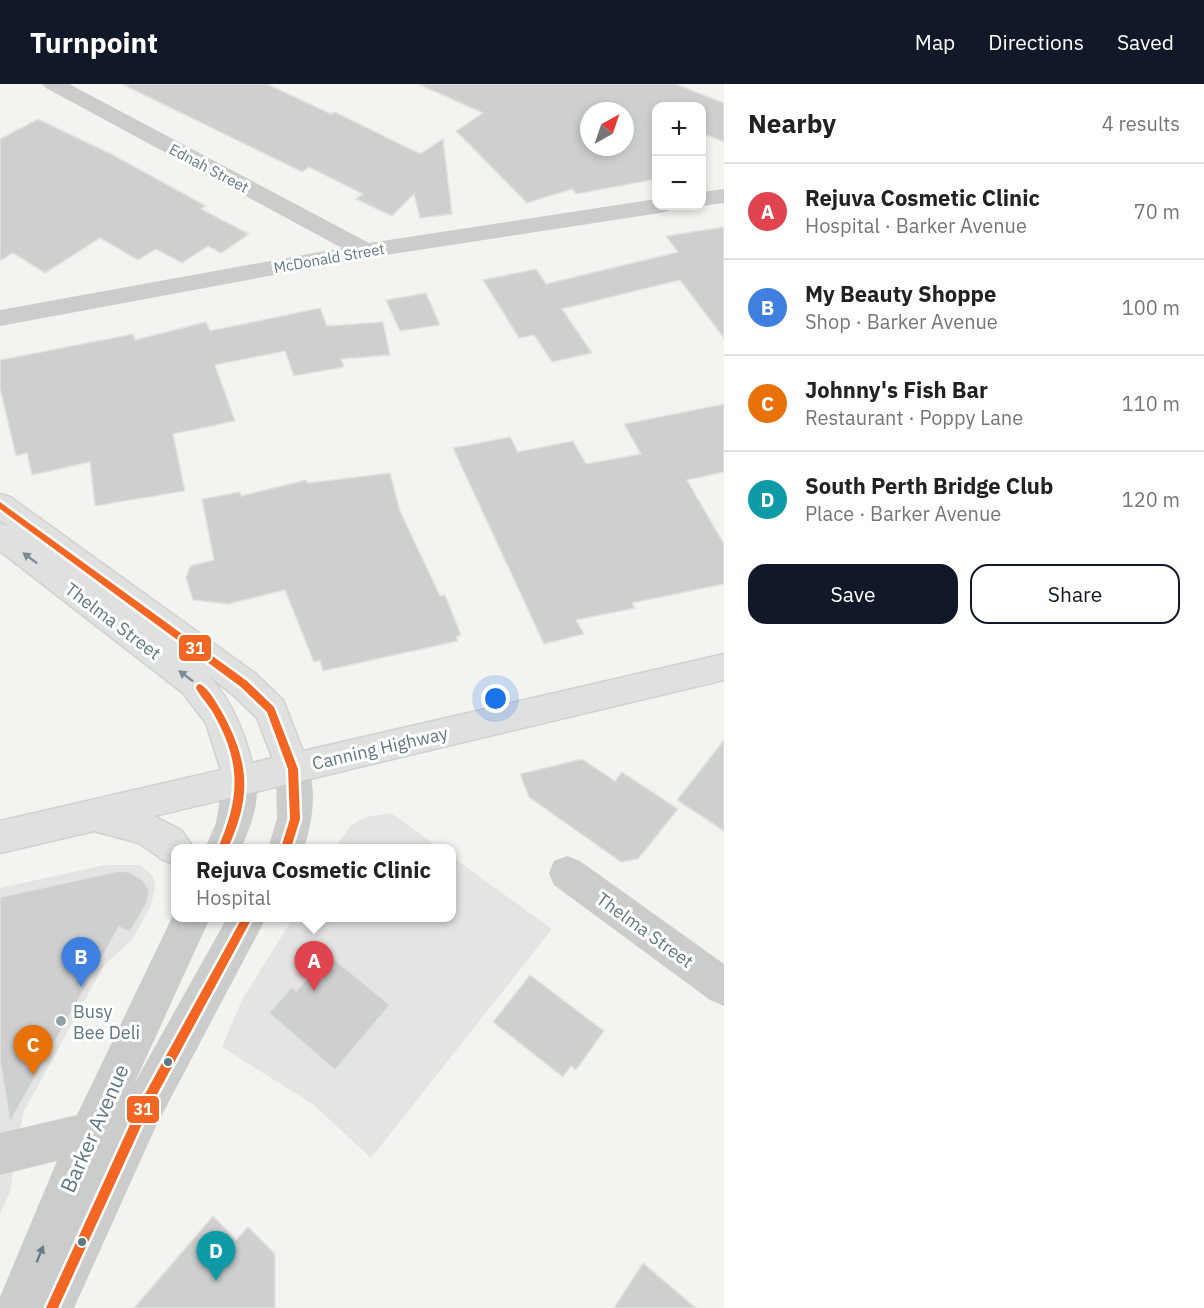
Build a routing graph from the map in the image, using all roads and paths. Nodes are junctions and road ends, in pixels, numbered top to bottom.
1 (53, 84) edge
2 (724, 196) edge
3 (706, 198) edge
4 (652, 207) edge
5 (366, 251) junction
6 (0, 318) edge
7 (0, 505) edge
8 (0, 536) edge
9 (724, 667) edge
10 (293, 769) junction
11 (240, 781) junction
12 (96, 816) junction
13 (0, 837) edge
14 (172, 844) edge
15 (225, 844) edge
16 (288, 844) edge
17 (567, 873) dead end
18 (189, 922) edge
19 (246, 922) edge
20 (158, 984) junction
21 (724, 987) edge
22 (197, 1002) junction
23 (90, 1133) junction
24 (0, 1154) edge
25 (18, 1308) edge
26 (52, 1308) edge

1 - 5 street, Ednah Street
2 - 3 street
4 - 5 street, McDonald Street
5 - 6 street, McDonald Street
7 - 10 main road, Thelma Street
11 -> 8 main road, Thelma Street
9 - 10 main road, Canning Highway
10 - 11 main road, Canning Highway
10 - 16 street
11 - 12 main road, Canning Highway
11 - 15 street
12 - 13 main road, Canning Highway
12 - 14 main road
17 - 21 street, Thelma Street
18 - 20 street, Barker Avenue
19 - 22 street, Barker Avenue
20 - 22 street
20 - 23 street, Barker Avenue
22 - 26 street, Barker Avenue
23 - 24 street
25 -> 23 street, Barker Avenue

